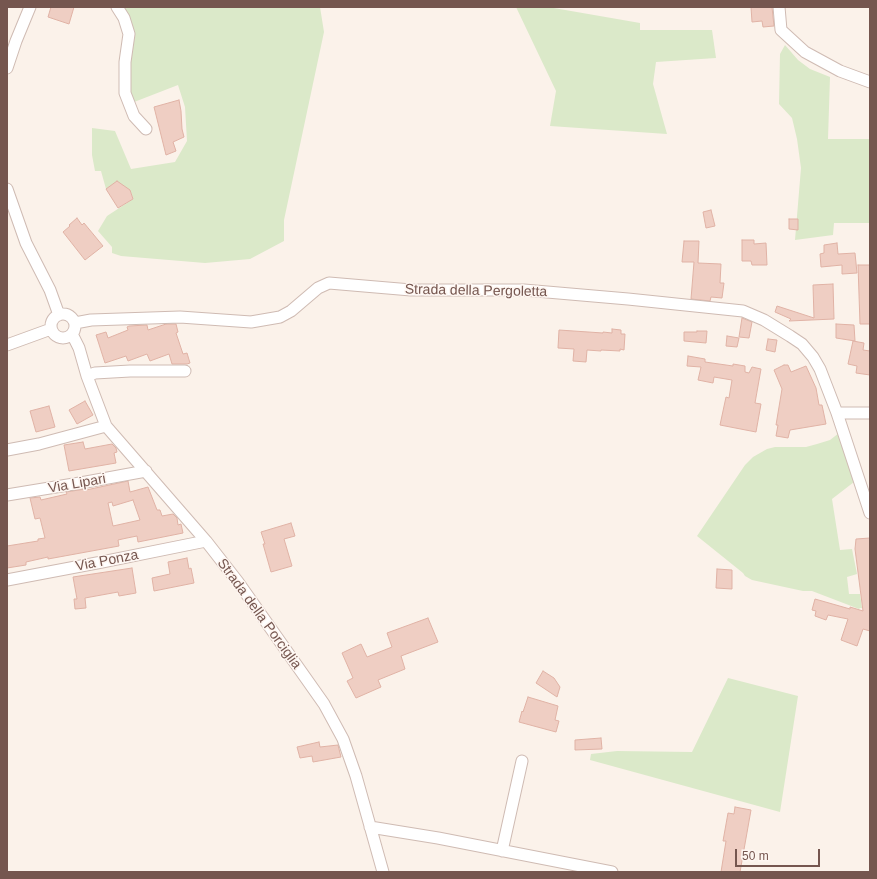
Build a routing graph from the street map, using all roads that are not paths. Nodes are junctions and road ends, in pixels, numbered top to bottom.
1 (30, 7) edge
2 (117, 7) edge
3 (779, 7) edge
4 (7, 68) edge
5 (870, 82) edge
6 (146, 129) dead end
7 (7, 189) edge
8 (59, 315) junction
9 (75, 323) junction
10 (51, 329) junction
11 (72, 334) junction
12 (7, 345) edge
13 (185, 371) dead end
14 (87, 376) junction
15 (837, 413) junction
16 (870, 413) edge
17 (106, 426) junction
18 (7, 450) edge
19 (146, 471) junction
20 (7, 495) edge
21 (870, 513) edge
22 (206, 541) junction
23 (7, 580) edge
24 (522, 761) dead end
25 (370, 827) junction
26 (502, 851) junction
27 (383, 872) edge
28 (612, 872) edge

1 - 4 street
2 - 6 street
3 - 5 street
7 - 8 street
8 - 9 street
8 - 10 street
9 - 11 street
9 - 15 street, Strada della Pergoletta
10 - 11 street
10 - 12 street
11 - 14 street, Strada della Porciglia
13 - 14 street
14 - 17 street, Strada della Porciglia
15 - 16 street
15 - 21 street, Strada della Pergoletta
17 - 18 street
17 - 19 street, Strada della Porciglia
19 - 20 street, Via Lipari
19 - 22 street, Strada della Porciglia
22 - 23 street, Via Ponza
22 - 25 street, Strada della Porciglia
24 - 26 street
25 - 26 street
25 - 27 street, Strada della Porciglia
26 - 28 street

